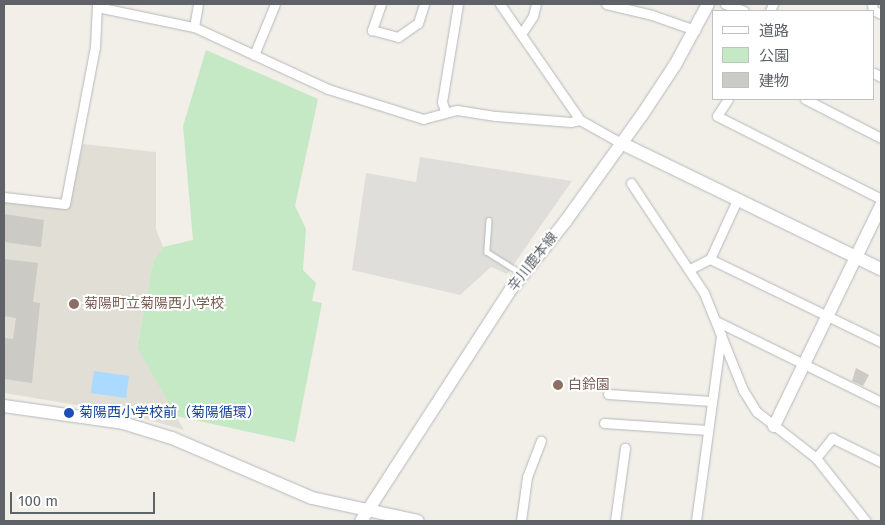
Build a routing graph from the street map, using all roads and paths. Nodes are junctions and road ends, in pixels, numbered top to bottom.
1 (198, 4) edge
2 (275, 4) edge
3 (381, 4) edge
4 (424, 4) edge
5 (458, 4) edge
6 (500, 4) edge
7 (536, 4) edge
8 (606, 4) edge
9 (708, 4) edge
10 (725, 4) edge
11 (97, 5) edge
12 (741, 10) edge
13 (194, 27) junction
14 (695, 30) junction
15 (521, 34) junction
16 (254, 55) junction
17 (727, 100) edge
18 (807, 100) edge
19 (446, 111) junction
20 (580, 120) junction
21 (881, 138) edge
22 (621, 143) junction
23 (630, 183) dead end
24 (4, 197) edge
25 (881, 199) edge
26 (737, 200) junction
27 (881, 206) edge
28 (489, 220) dead end
29 (856, 256) junction
30 (710, 259) junction
31 (690, 269) junction
32 (881, 269) edge
33 (522, 274) junction
34 (827, 316) junction
35 (716, 321) junction
36 (721, 335) junction
37 (881, 342) edge
38 (804, 365) junction
39 (608, 394) dead end
40 (711, 400) junction
41 (881, 402) edge
42 (4, 406) edge
43 (604, 423) dead end
44 (774, 426) junction
45 (708, 430) junction
46 (541, 441) dead end
47 (625, 448) dead end
48 (816, 458) junction
49 (881, 462) edge
50 (369, 510) junction
51 (361, 521) edge
52 (418, 521) edge
53 (521, 521) edge
54 (615, 521) edge
55 (696, 521) edge
56 (866, 521) edge

1 - 13 street
2 - 16 street
3 - 4 street
5 - 19 street
6 - 15 street
7 - 15 street
8 - 14 street
9 - 14 street, 辛川鹿本線
10 - 12 street
11 - 13 street
11 - 24 street
13 - 16 street
14 - 22 street, 辛川鹿本線
15 - 20 street
16 - 19 street
17 - 25 street
18 - 21 street
19 - 20 street
20 - 22 street
22 - 26 street
22 - 33 street, 辛川鹿本線
23 - 31 street
26 - 29 street
26 - 30 street
27 - 29 street
28 - 33 lane
29 - 32 street
29 - 34 street
30 - 31 street
30 - 34 street
31 - 35 street
33 - 50 street, 辛川鹿本線
34 - 37 street
34 - 38 street
35 - 36 street
35 - 38 street
36 - 40 street
36 - 44 street
38 - 41 street
38 - 44 street
39 - 40 street
40 - 45 street
42 - 50 street
43 - 45 street
44 - 48 street
45 - 55 street
46 - 53 street
47 - 54 street
48 - 49 street
48 - 56 street
50 - 51 street, 辛川鹿本線
50 - 52 street

